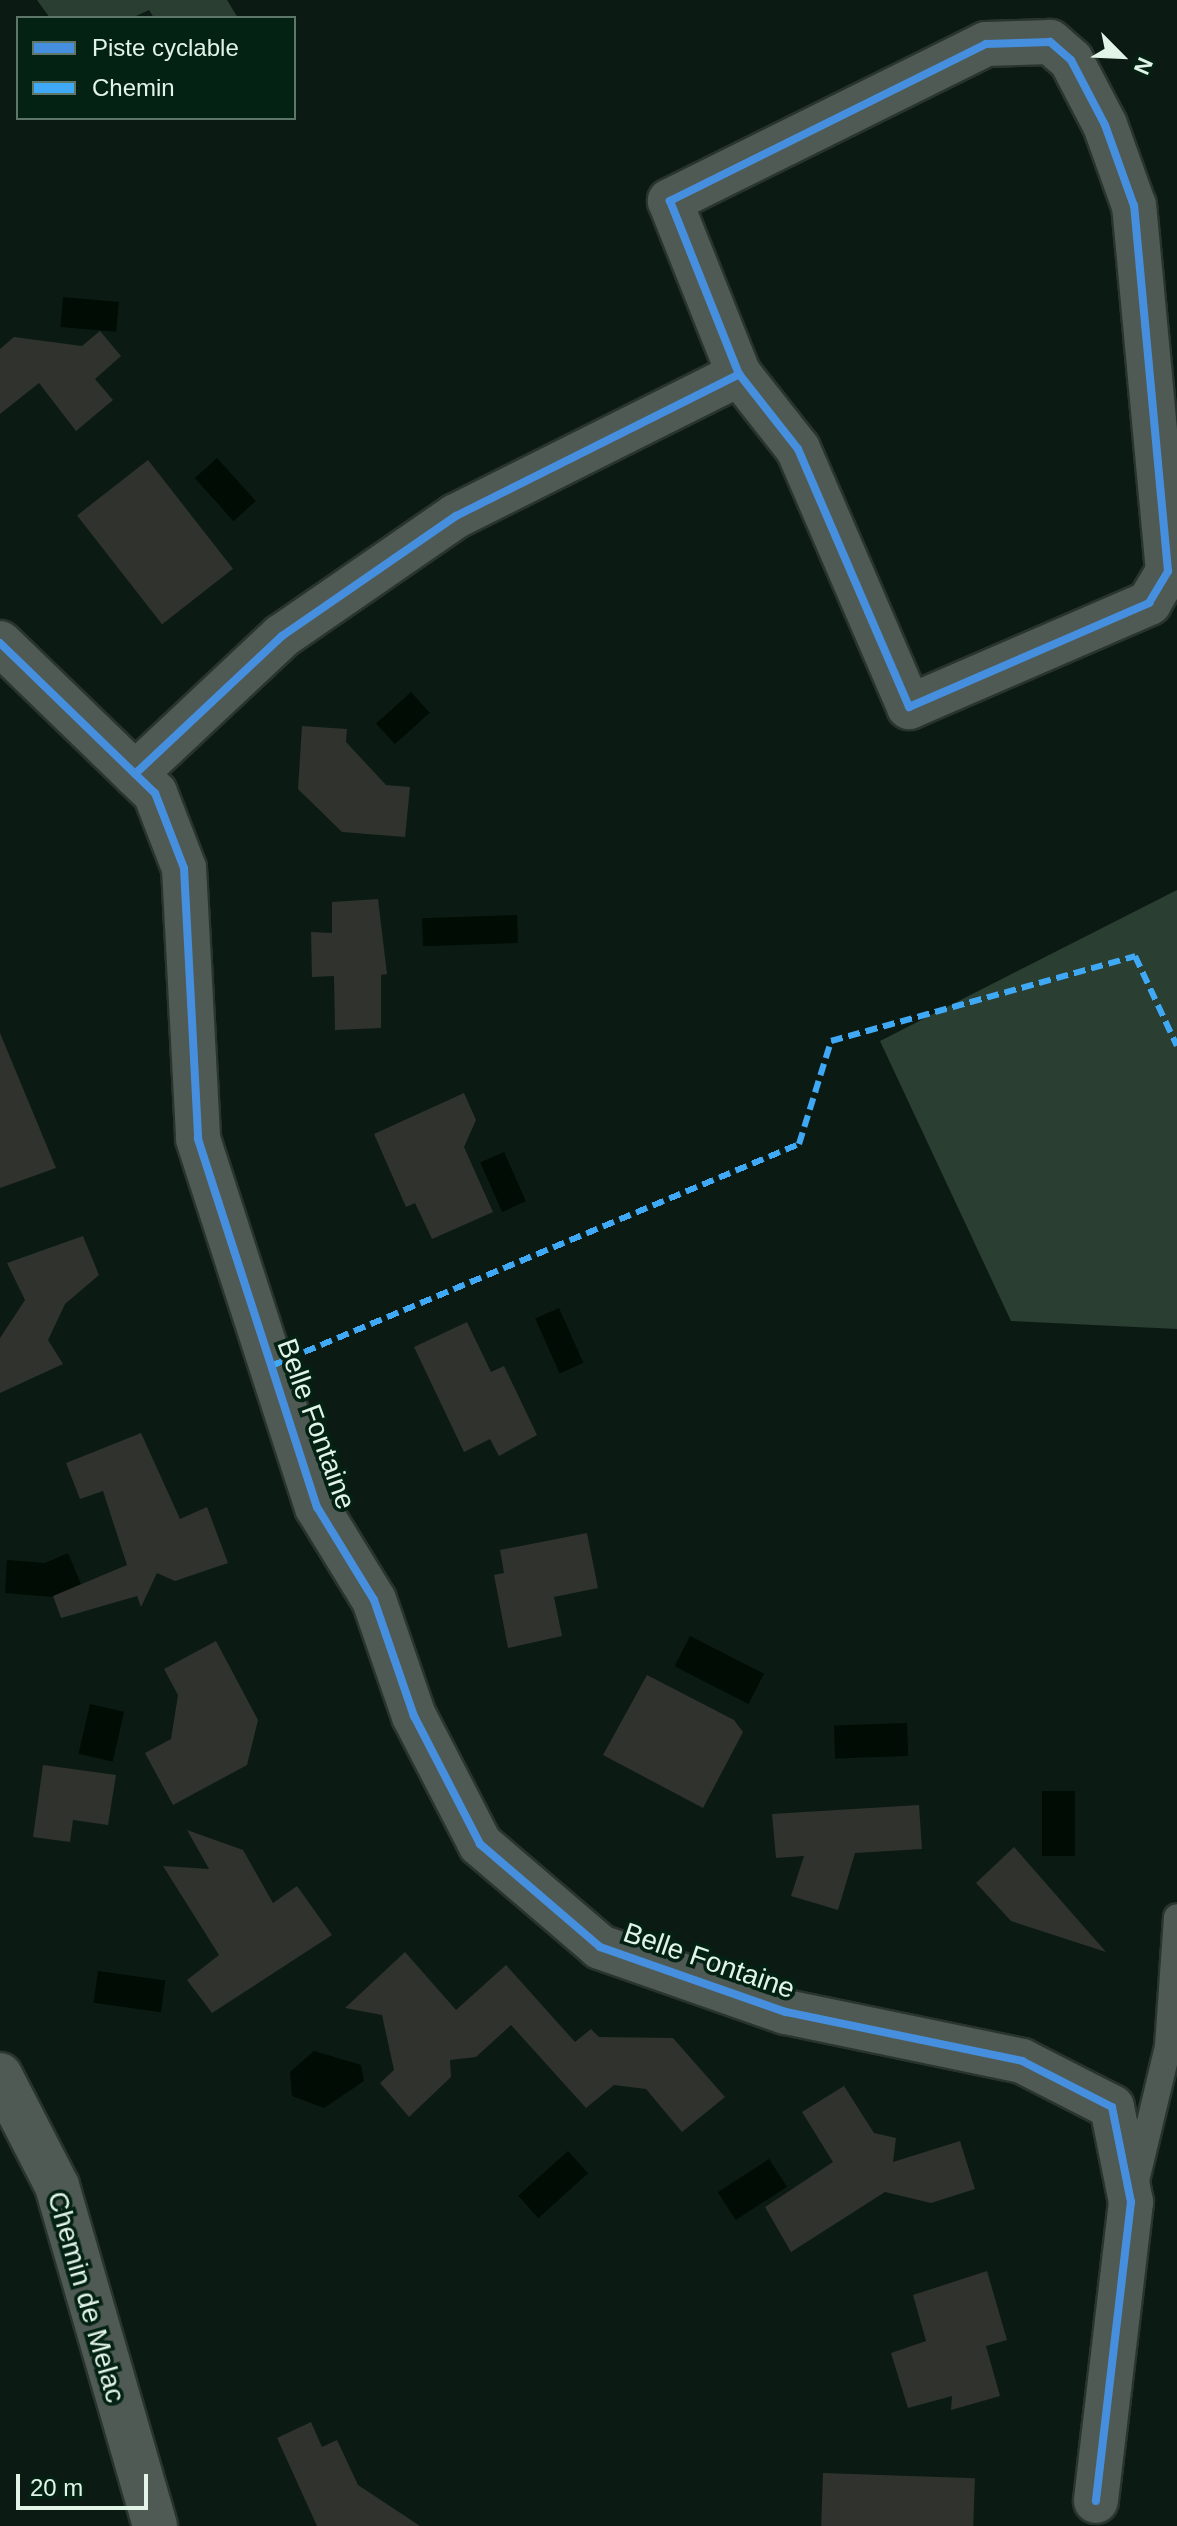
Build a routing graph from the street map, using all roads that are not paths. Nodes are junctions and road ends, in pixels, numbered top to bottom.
1 (739, 374) junction
2 (0, 643) edge
3 (135, 774) junction
4 (1177, 1917) edge
5 (0, 2075) edge
6 (1131, 2202) junction
7 (1096, 2501) dead end
8 (155, 2526) edge

1 - 1 street
1 - 3 street
2 - 3 street, Belle Fontaine
3 - 6 street, Belle Fontaine
4 - 6 lane
5 - 8 street, Chemin de Melac
6 - 7 street, Belle Fontaine

